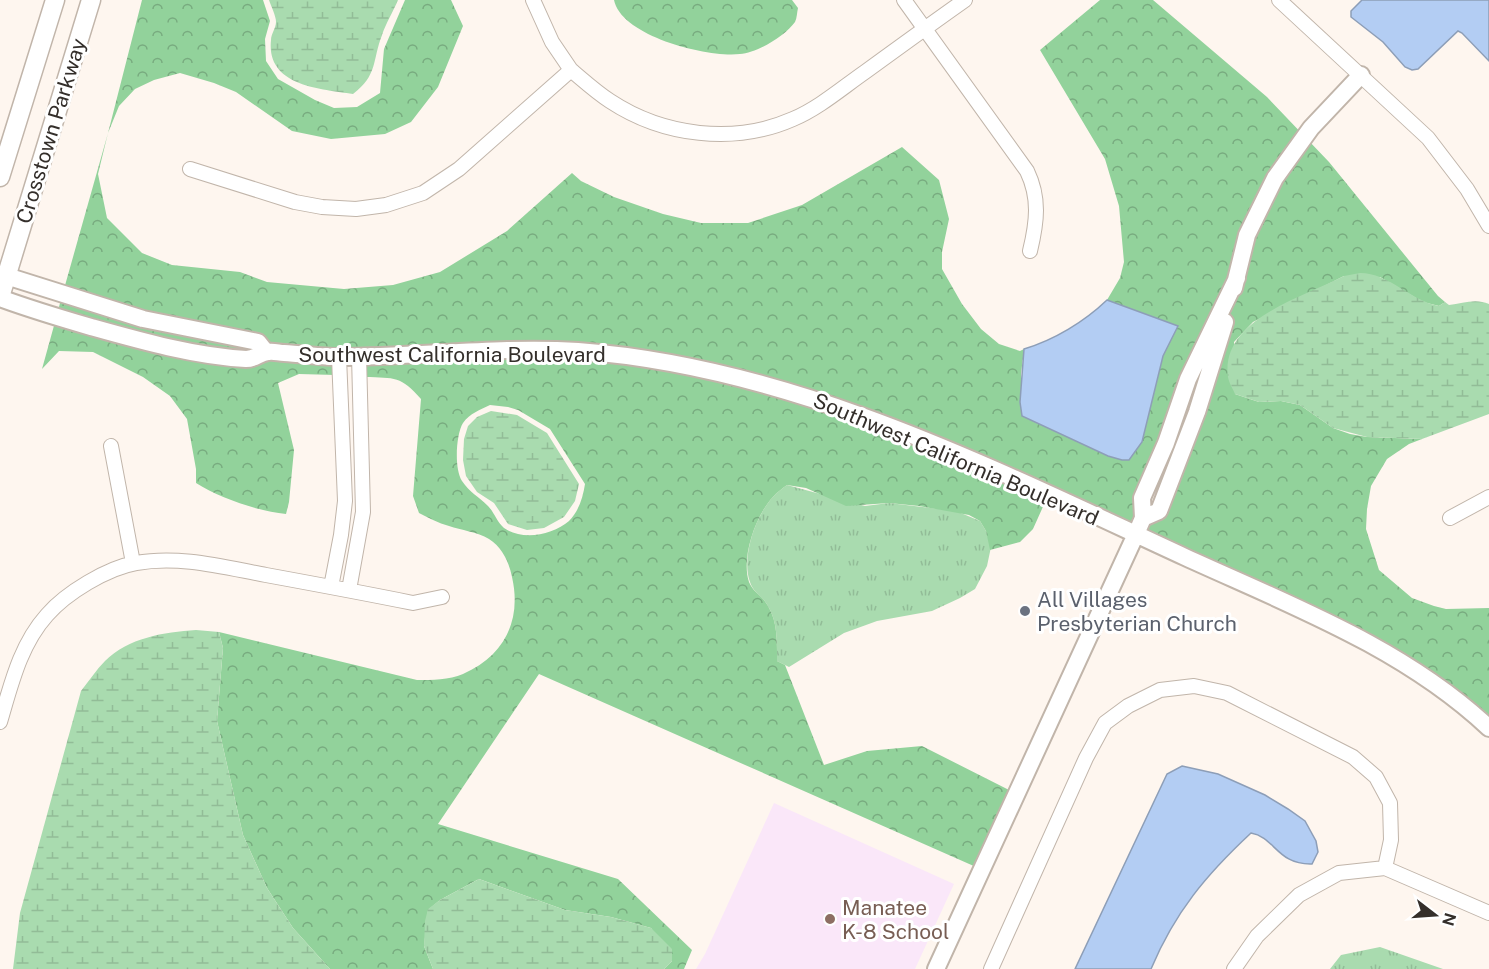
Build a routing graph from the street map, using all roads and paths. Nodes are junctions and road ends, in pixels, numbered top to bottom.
1 (55, 0) edge
2 (91, 0) edge
3 (533, 0) edge
4 (904, 0) edge
5 (965, 0) edge
6 (1279, 0) edge
7 (924, 29) junction
8 (571, 70) junction
9 (1361, 75) junction
10 (190, 169) dead end
11 (0, 177) edge
12 (1489, 226) edge
13 (1030, 251) dead end
14 (3, 275) edge
15 (1237, 278) junction
16 (0, 297) edge
17 (266, 352) junction
18 (359, 356) junction
19 (339, 357) junction
20 (1182, 395) junction
21 (1201, 401) junction
22 (111, 446) dead end
23 (1489, 497) edge
24 (1143, 518) junction
25 (1450, 518) dead end
26 (1136, 534) junction
27 (133, 563) junction
28 (331, 587) junction
29 (349, 590) junction
30 (442, 597) dead end
31 (0, 722) edge
32 (1489, 728) edge
33 (1385, 868) junction
34 (1489, 913) edge
35 (936, 969) edge
36 (991, 969) edge
37 (1234, 969) edge

1 - 11 main road, Crosstown Parkway
2 - 14 main road, Crosstown Parkway
3 - 8 street
4 - 7 street
5 - 7 street
6 - 9 street
7 - 8 street
7 - 13 street
8 - 10 street
9 - 12 street
9 - 15 street
14 - 16 main road, Crosstown Parkway
14 - 17 street, Southwest California Boulevard
15 - 20 street
15 - 21 street
16 - 17 street, Southwest California Boulevard
17 - 19 street, Southwest California Boulevard
18 - 19 street, Southwest California Boulevard
18 - 26 street, Southwest California Boulevard
18 - 29 street
19 - 28 street
20 - 21 street
20 - 24 street
21 - 24 street
22 - 27 street
23 - 25 street
24 - 26 street
26 - 32 street, Southwest California Boulevard
26 - 35 street
27 - 28 street
27 - 31 street
28 - 29 street
29 - 30 street
33 - 34 street
33 - 36 street
33 - 37 street

